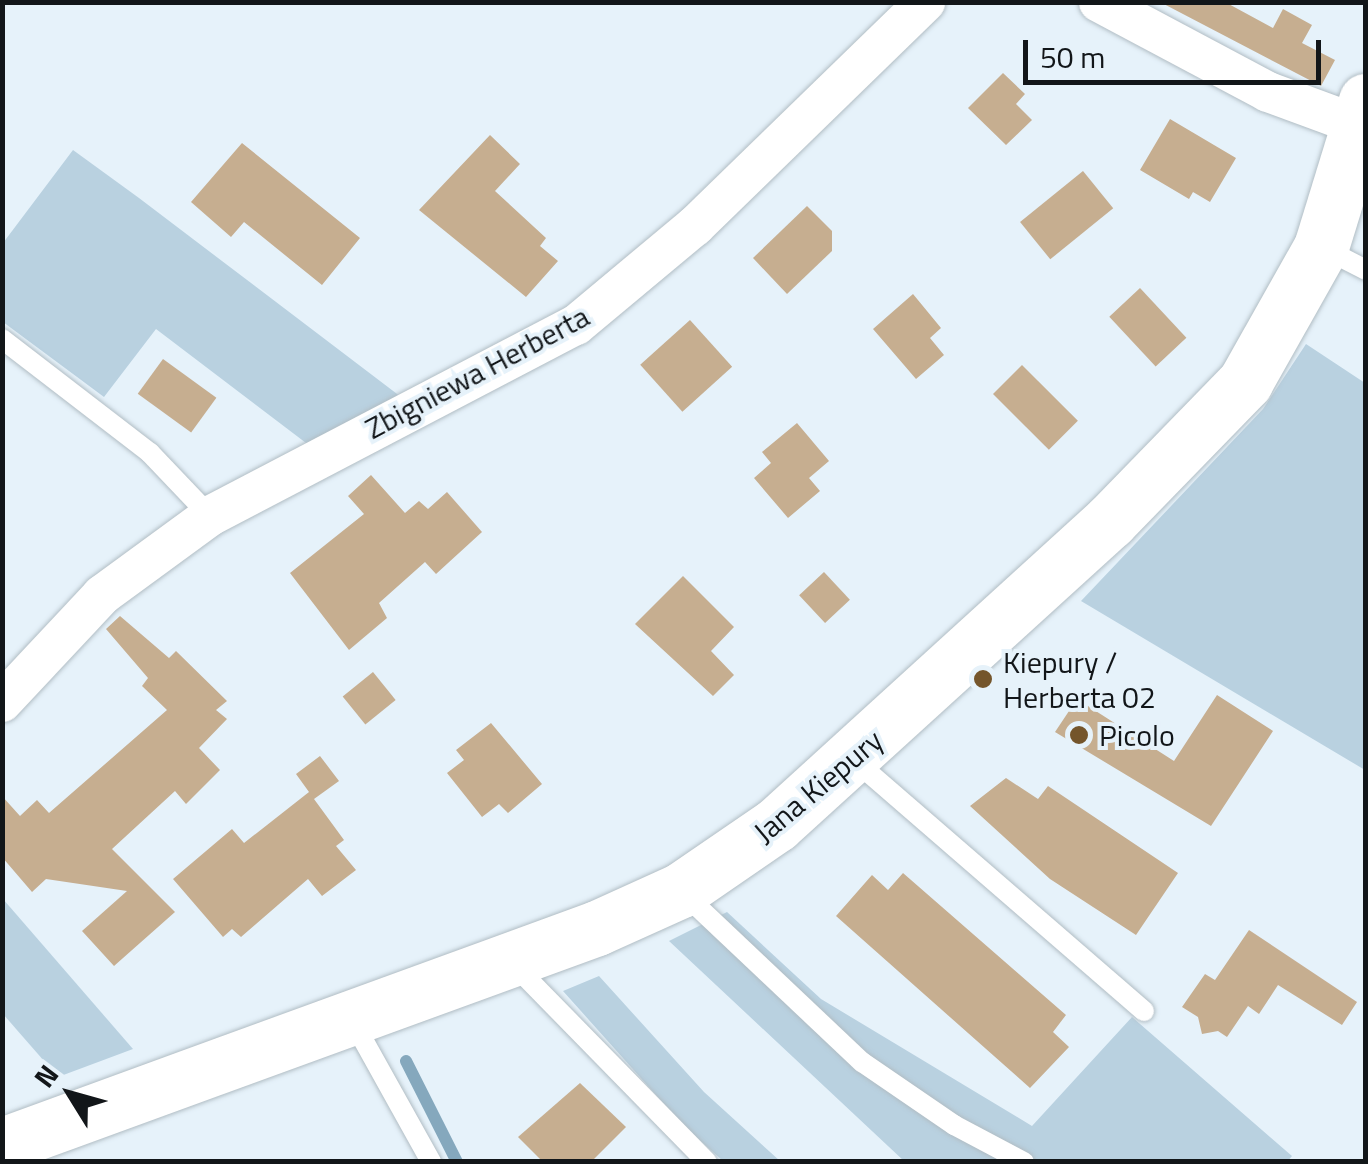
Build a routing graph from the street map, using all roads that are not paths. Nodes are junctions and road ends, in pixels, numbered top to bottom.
1 (925, 2) edge
2 (1099, 2) edge
3 (1364, 118) edge
4 (1343, 258) edge
5 (2, 339) edge
6 (210, 516) junction
7 (2, 702) edge
8 (853, 759) junction
9 (681, 890) junction
10 (509, 960) junction
11 (1144, 1012) dead end
12 (350, 1016) junction
13 (2, 1145) edge
14 (431, 1162) edge
15 (706, 1162) edge
16 (1024, 1162) edge

1 - 6 street, Zbigniewa Herberta
2 - 3 street
3 - 4 street, Jana Kiepury
4 - 8 street, Jana Kiepury
5 - 6 lane
6 - 7 street, Zbigniewa Herberta
8 - 9 street, Jana Kiepury
8 - 11 lane
9 - 10 street, Jana Kiepury
9 - 16 lane
10 - 12 street, Jana Kiepury
10 - 15 lane
12 - 13 street, Jana Kiepury
12 - 14 lane

